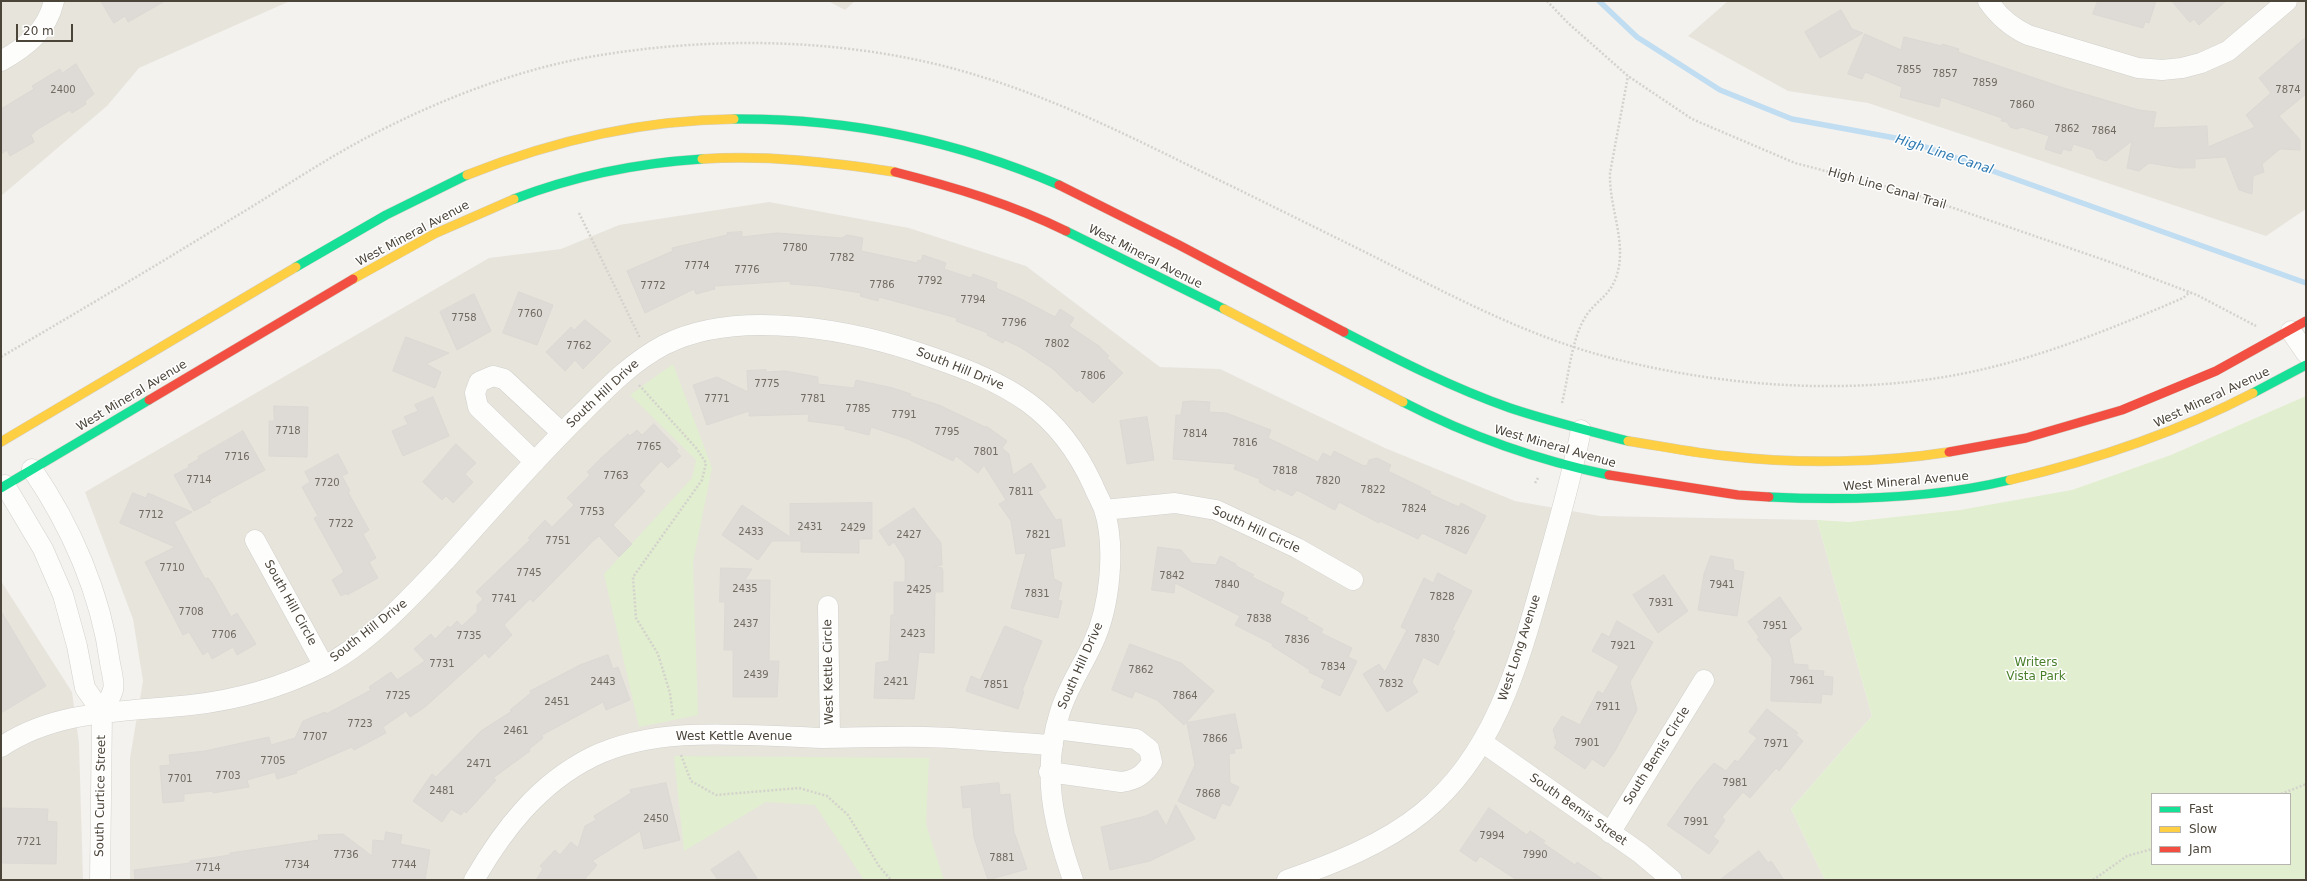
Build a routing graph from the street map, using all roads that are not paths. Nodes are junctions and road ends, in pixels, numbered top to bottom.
1 (54, 1) edge
2 (1988, 1) edge
3 (2287, 1) edge
4 (1, 61) edge
5 (2298, 326) edge
6 (2306, 354) edge
7 (2306, 365) edge
8 (1581, 430) junction
9 (562, 433) junction
10 (1, 442) edge
11 (535, 462) junction
12 (1574, 468) junction
13 (32, 469) junction
14 (3, 487) edge
15 (1104, 510) junction
16 (255, 540) dead end
17 (1353, 580) dead end
18 (828, 606) dead end
19 (324, 666) junction
20 (1704, 680) dead end
21 (102, 712) junction
22 (1054, 737) junction
23 (830, 738) junction
24 (1482, 742) junction
25 (1, 747) edge
26 (1049, 772) junction
27 (1610, 833) junction
28 (1315, 875) edge
29 (100, 880) edge
30 (474, 880) edge
31 (1073, 880) edge
32 (1287, 880) edge
33 (1672, 880) edge

1 - 4 street
2 - 3 street
5 - 6 street
5 - 8 main road, West Mineral Avenue
7 - 12 main road, West Mineral Avenue
8 - 10 main road, West Mineral Avenue
8 - 12 street, West Long Avenue
9 - 11 street, South Hill Drive
9 - 11 street, South Hill Drive
9 - 15 street, South Hill Drive
11 - 19 street, South Hill Drive
12 - 13 main road, West Mineral Avenue
12 - 24 street, West Long Avenue
13 - 14 main road, West Mineral Avenue
13 - 21 street, South Curtice Street
14 - 21 street
15 - 17 street, South Hill Circle
15 - 22 street, South Hill Drive
16 - 19 street, South Hill Circle
18 - 23 street, West Kettle Circle
19 - 21 street, South Hill Drive
20 - 27 street, South Bemis Circle
21 - 25 street, South Hill Drive
21 - 29 street, South Curtice Street
22 - 23 street, West Kettle Avenue
22 - 26 street, South Hill Drive
22 - 26 street
23 - 30 street, West Kettle Avenue
24 - 27 street, South Bemis Street
24 - 28 street, West Long Avenue
26 - 31 street, South Hill Drive
27 - 33 street, South Bemis Street
28 - 32 street, West Long Avenue

